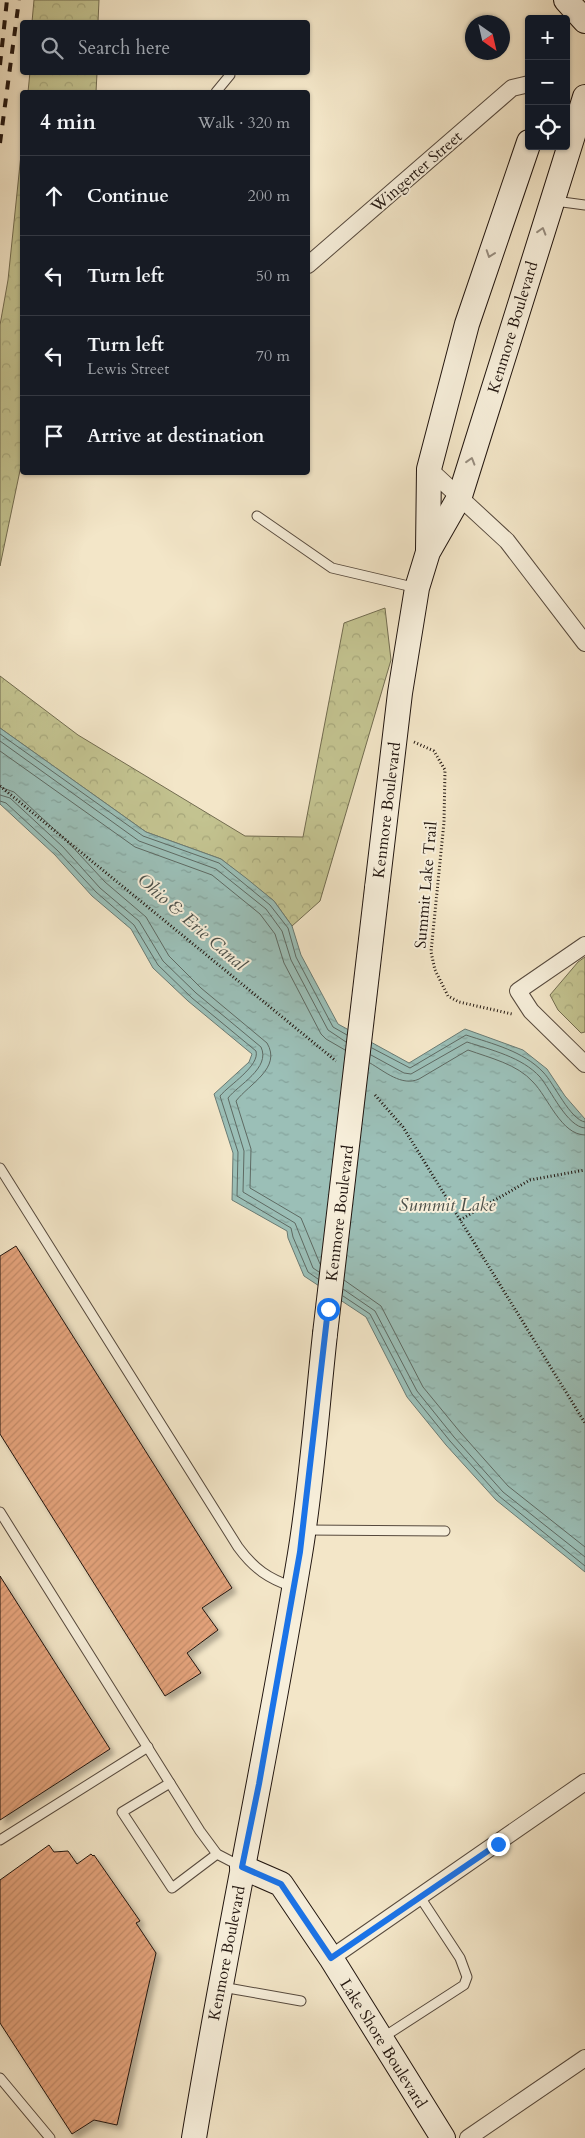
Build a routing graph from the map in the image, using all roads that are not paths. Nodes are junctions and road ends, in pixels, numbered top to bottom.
1 (230, 75) dead end
2 (525, 85) edge
3 (218, 90) edge
4 (583, 109) edge
5 (526, 150) edge
6 (552, 200) junction
7 (585, 205) edge
8 (310, 263) edge
9 (429, 470) junction
10 (460, 496) junction
11 (257, 516) dead end
12 (428, 552) junction
13 (417, 588) junction
14 (584, 639) edge
15 (585, 945) edge
16 (585, 1064) edge
17 (0, 1168) edge
18 (0, 1512) edge
19 (303, 1530) junction
20 (444, 1531) dead end
21 (294, 1588) junction
22 (148, 1747) junction
23 (585, 1782) edge
24 (170, 1783) junction
25 (0, 1840) edge
26 (216, 1854) junction
27 (242, 1867) junction
28 (420, 1897) junction
29 (331, 1958) junction
30 (219, 1986) junction
31 (301, 2001) dead end
32 (382, 2038) junction
33 (585, 2058) edge
34 (0, 2078) edge
35 (50, 2138) edge
36 (194, 2138) edge
37 (443, 2138) edge
38 (468, 2138) edge

1 - 3 lane
2 - 8 street, Wingerter Street
4 - 6 main road, Kenmore Boulevard
5 -> 9 main road, Kenmore Boulevard
6 - 7 lane
10 -> 6 main road, Kenmore Boulevard
9 - 10 street
9 - 12 main road, Kenmore Boulevard
10 - 12 main road, Kenmore Boulevard
10 - 14 street
11 - 13 lane
12 - 13 main road, Kenmore Boulevard
13 - 19 main road, Kenmore Boulevard, bridge
15 - 16 street
17 - 21 lane
18 - 22 lane
19 - 20 lane
19 - 21 main road, Kenmore Boulevard
21 - 27 main road, Kenmore Boulevard
22 - 24 lane
22 - 25 lane
23 - 28 street
24 - 26 lane
24 - 26 lane
26 - 27 lane
27 - 29 main road, Lake Shore Boulevard
27 - 30 main road, Kenmore Boulevard
28 - 29 street
28 - 32 lane
29 - 32 main road, Lake Shore Boulevard
30 - 31 lane
30 - 36 main road, Kenmore Boulevard
32 - 37 main road, Lake Shore Boulevard
33 - 38 street
34 - 35 lane

